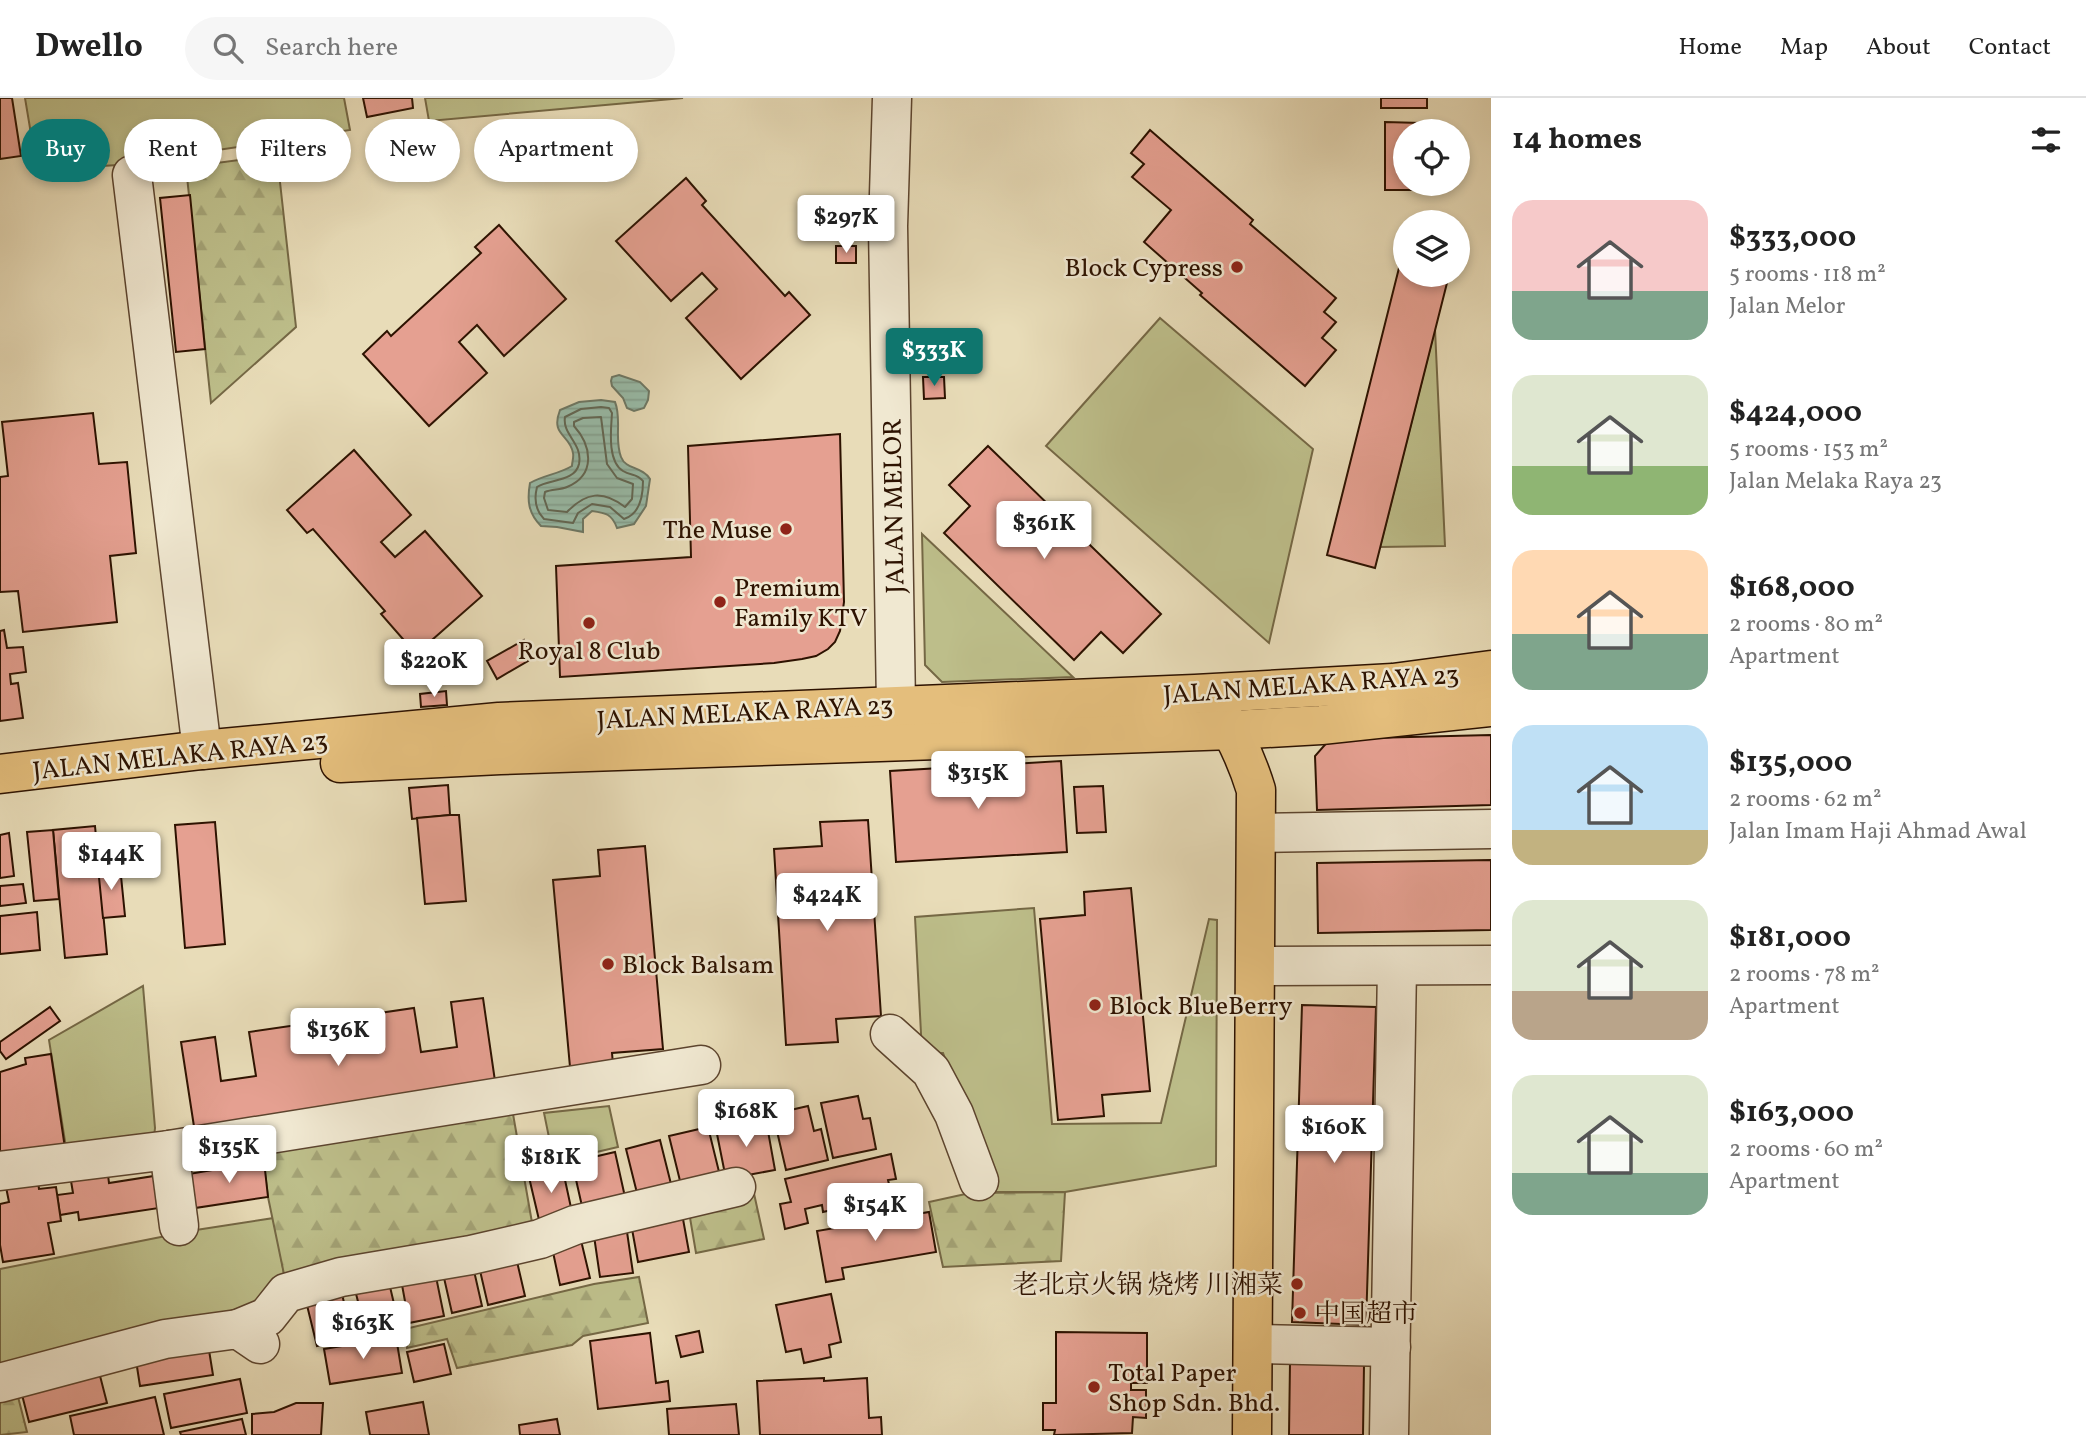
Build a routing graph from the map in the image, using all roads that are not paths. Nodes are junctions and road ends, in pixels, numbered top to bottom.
1 (892, 98) edge
2 (133, 182) edge
3 (1491, 670) edge
4 (1195, 694) junction
5 (896, 705) junction
6 (1491, 707) edge
7 (1321, 725) junction
8 (1232, 730) junction
9 (500, 738) junction
10 (202, 750) junction
11 (0, 774) edge
12 (0, 797) edge
13 (1491, 830) edge
14 (1257, 833) junction
15 (1491, 965) edge
16 (1256, 966) junction
17 (1397, 967) junction
18 (890, 1034) dead end
19 (701, 1065) dead end
20 (169, 1150) junction
21 (0, 1171) edge
22 (979, 1181) dead end
23 (736, 1187) dead end
24 (179, 1226) dead end
25 (1253, 1344) junction
26 (1391, 1347) junction
27 (0, 1383) edge
28 (1252, 1435) edge
29 (1389, 1435) edge

1 - 5 street, JALAN MELOR
2 - 10 street
3 - 4 main road, JALAN MELAKA RAYA 23
4 - 5 main road, JALAN MELAKA RAYA 23
4 - 8 main road
5 - 9 main road, JALAN MELAKA RAYA 23
6 - 7 main road, JALAN MELAKA RAYA 23
7 - 8 main road, JALAN MELAKA RAYA 23
7 - 14 main road
8 - 9 main road, JALAN MELAKA RAYA 23
8 - 14 main road
9 - 10 main road, JALAN MELAKA RAYA 23
9 - 12 main road, JALAN MELAKA RAYA 23
10 - 11 main road, JALAN MELAKA RAYA 23
13 - 14 street
14 - 16 main road
15 - 17 street
16 - 17 street
16 - 25 main road
17 - 26 street
18 - 22 street
19 - 20 street
20 - 21 street
20 - 24 street
23 - 27 street
25 - 26 street
25 - 28 main road
26 - 29 street

